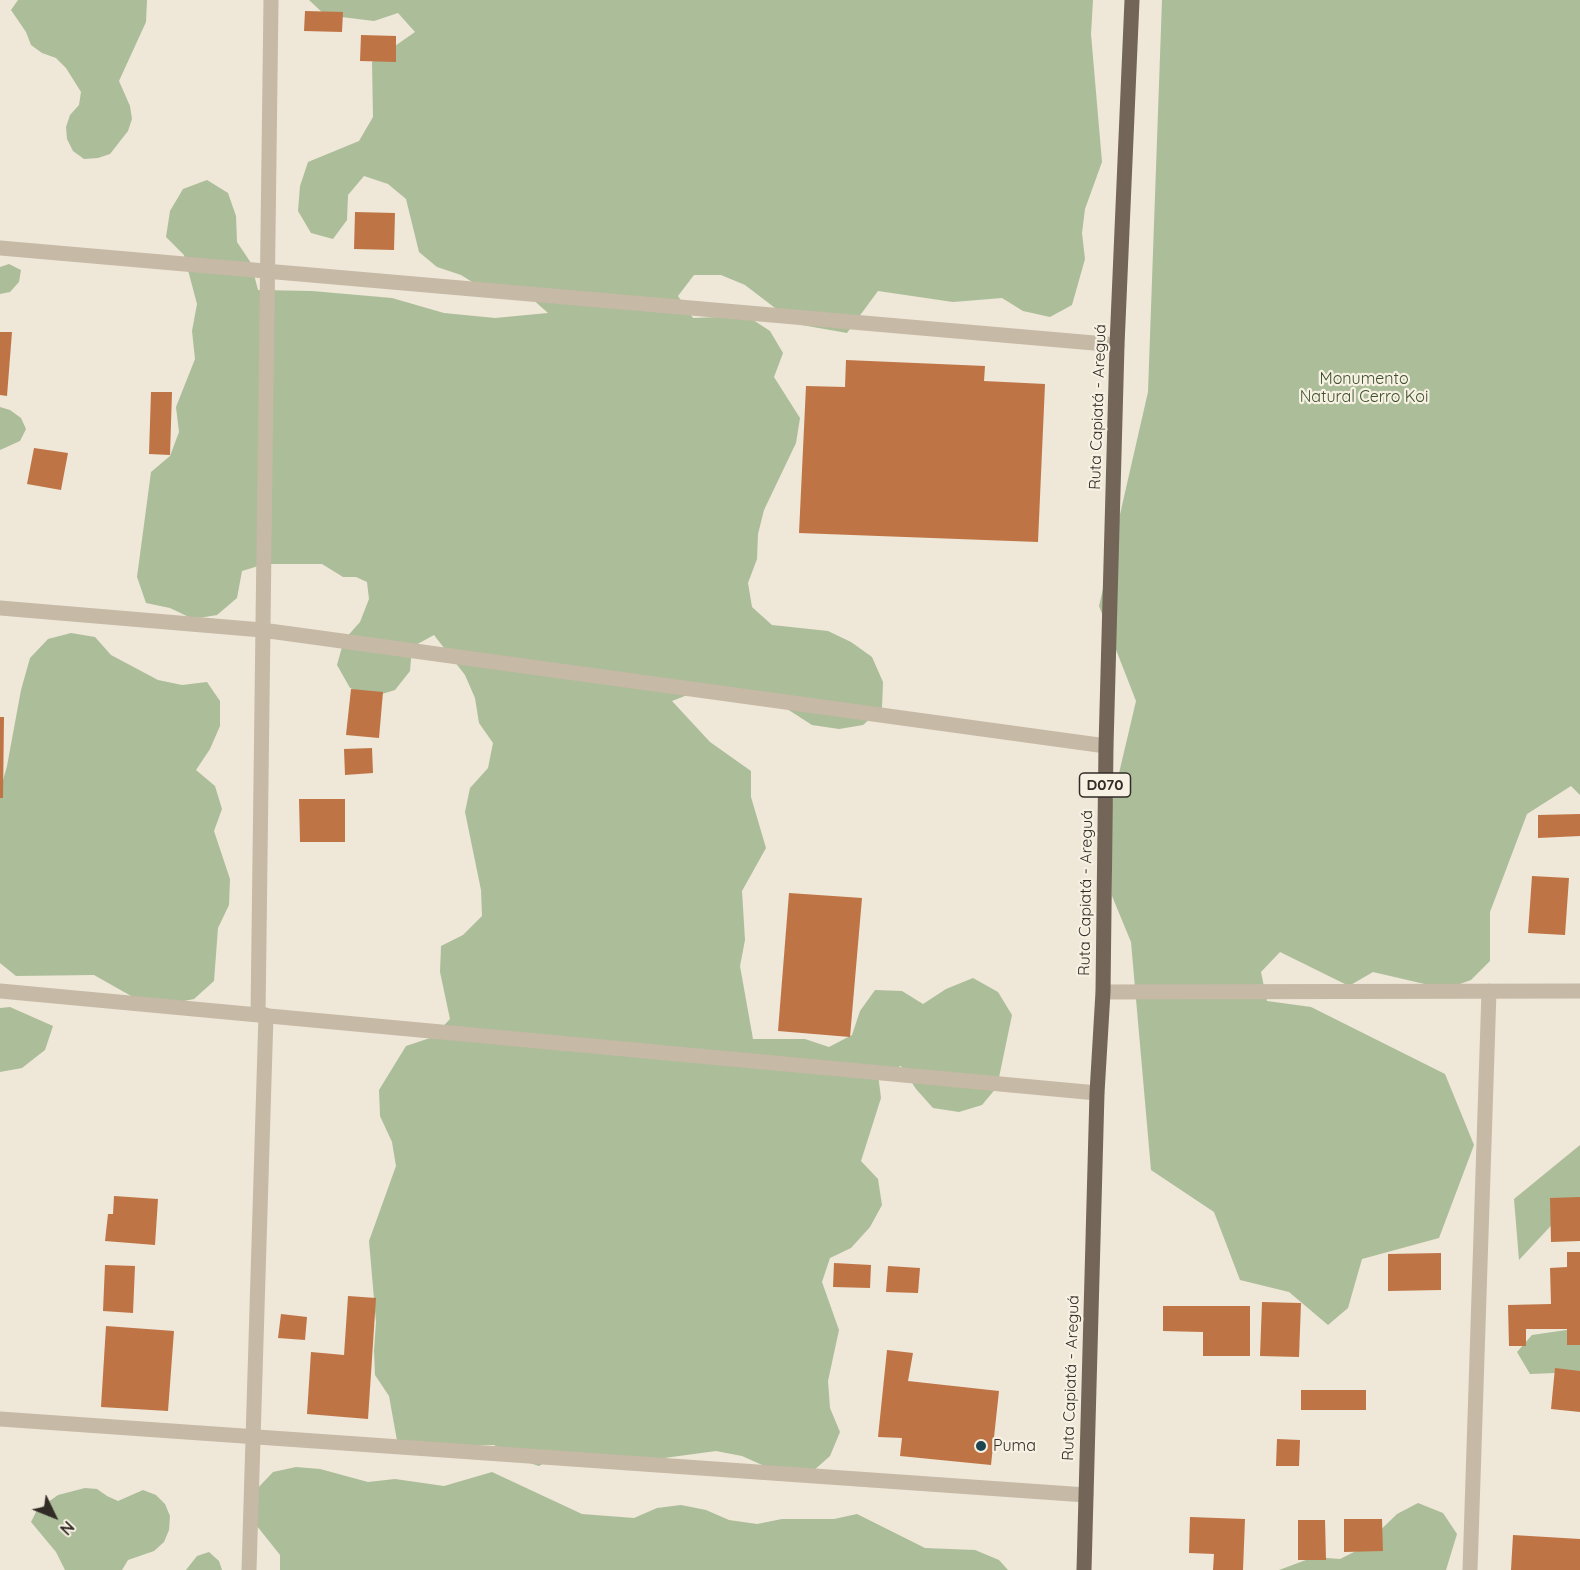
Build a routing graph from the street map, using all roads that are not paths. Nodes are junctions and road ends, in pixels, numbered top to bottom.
1 (271, 0) edge
2 (1132, 0) edge
3 (0, 248) edge
4 (268, 271) junction
5 (1117, 345) junction
6 (0, 608) edge
7 (262, 630) junction
8 (1106, 746) junction
9 (0, 991) edge
10 (1489, 991) junction
11 (1580, 991) edge
12 (1103, 992) junction
13 (262, 1015) junction
14 (1097, 1093) junction
15 (0, 1419) edge
16 (253, 1437) junction
17 (1086, 1496) junction
18 (249, 1570) edge
19 (1084, 1570) edge
20 (1470, 1570) edge

1 - 4 street
2 - 5 main road, Ruta Capiatá - Areguá / D070
3 - 4 street
4 - 5 street
4 - 7 street
5 - 8 main road, Ruta Capiatá - Areguá / D070
6 - 7 street
7 - 8 street
7 - 13 street
8 - 12 main road, Ruta Capiatá - Areguá / D070
9 - 13 street
10 - 11 street
10 - 12 street
10 - 20 street
12 - 14 main road, Ruta Capiatá - Areguá / D070
13 - 14 street
13 - 16 street
14 - 17 main road, Ruta Capiatá - Areguá / D070
15 - 16 street
16 - 17 street
16 - 18 street
17 - 19 main road, Ruta Capiatá - Areguá / D070

